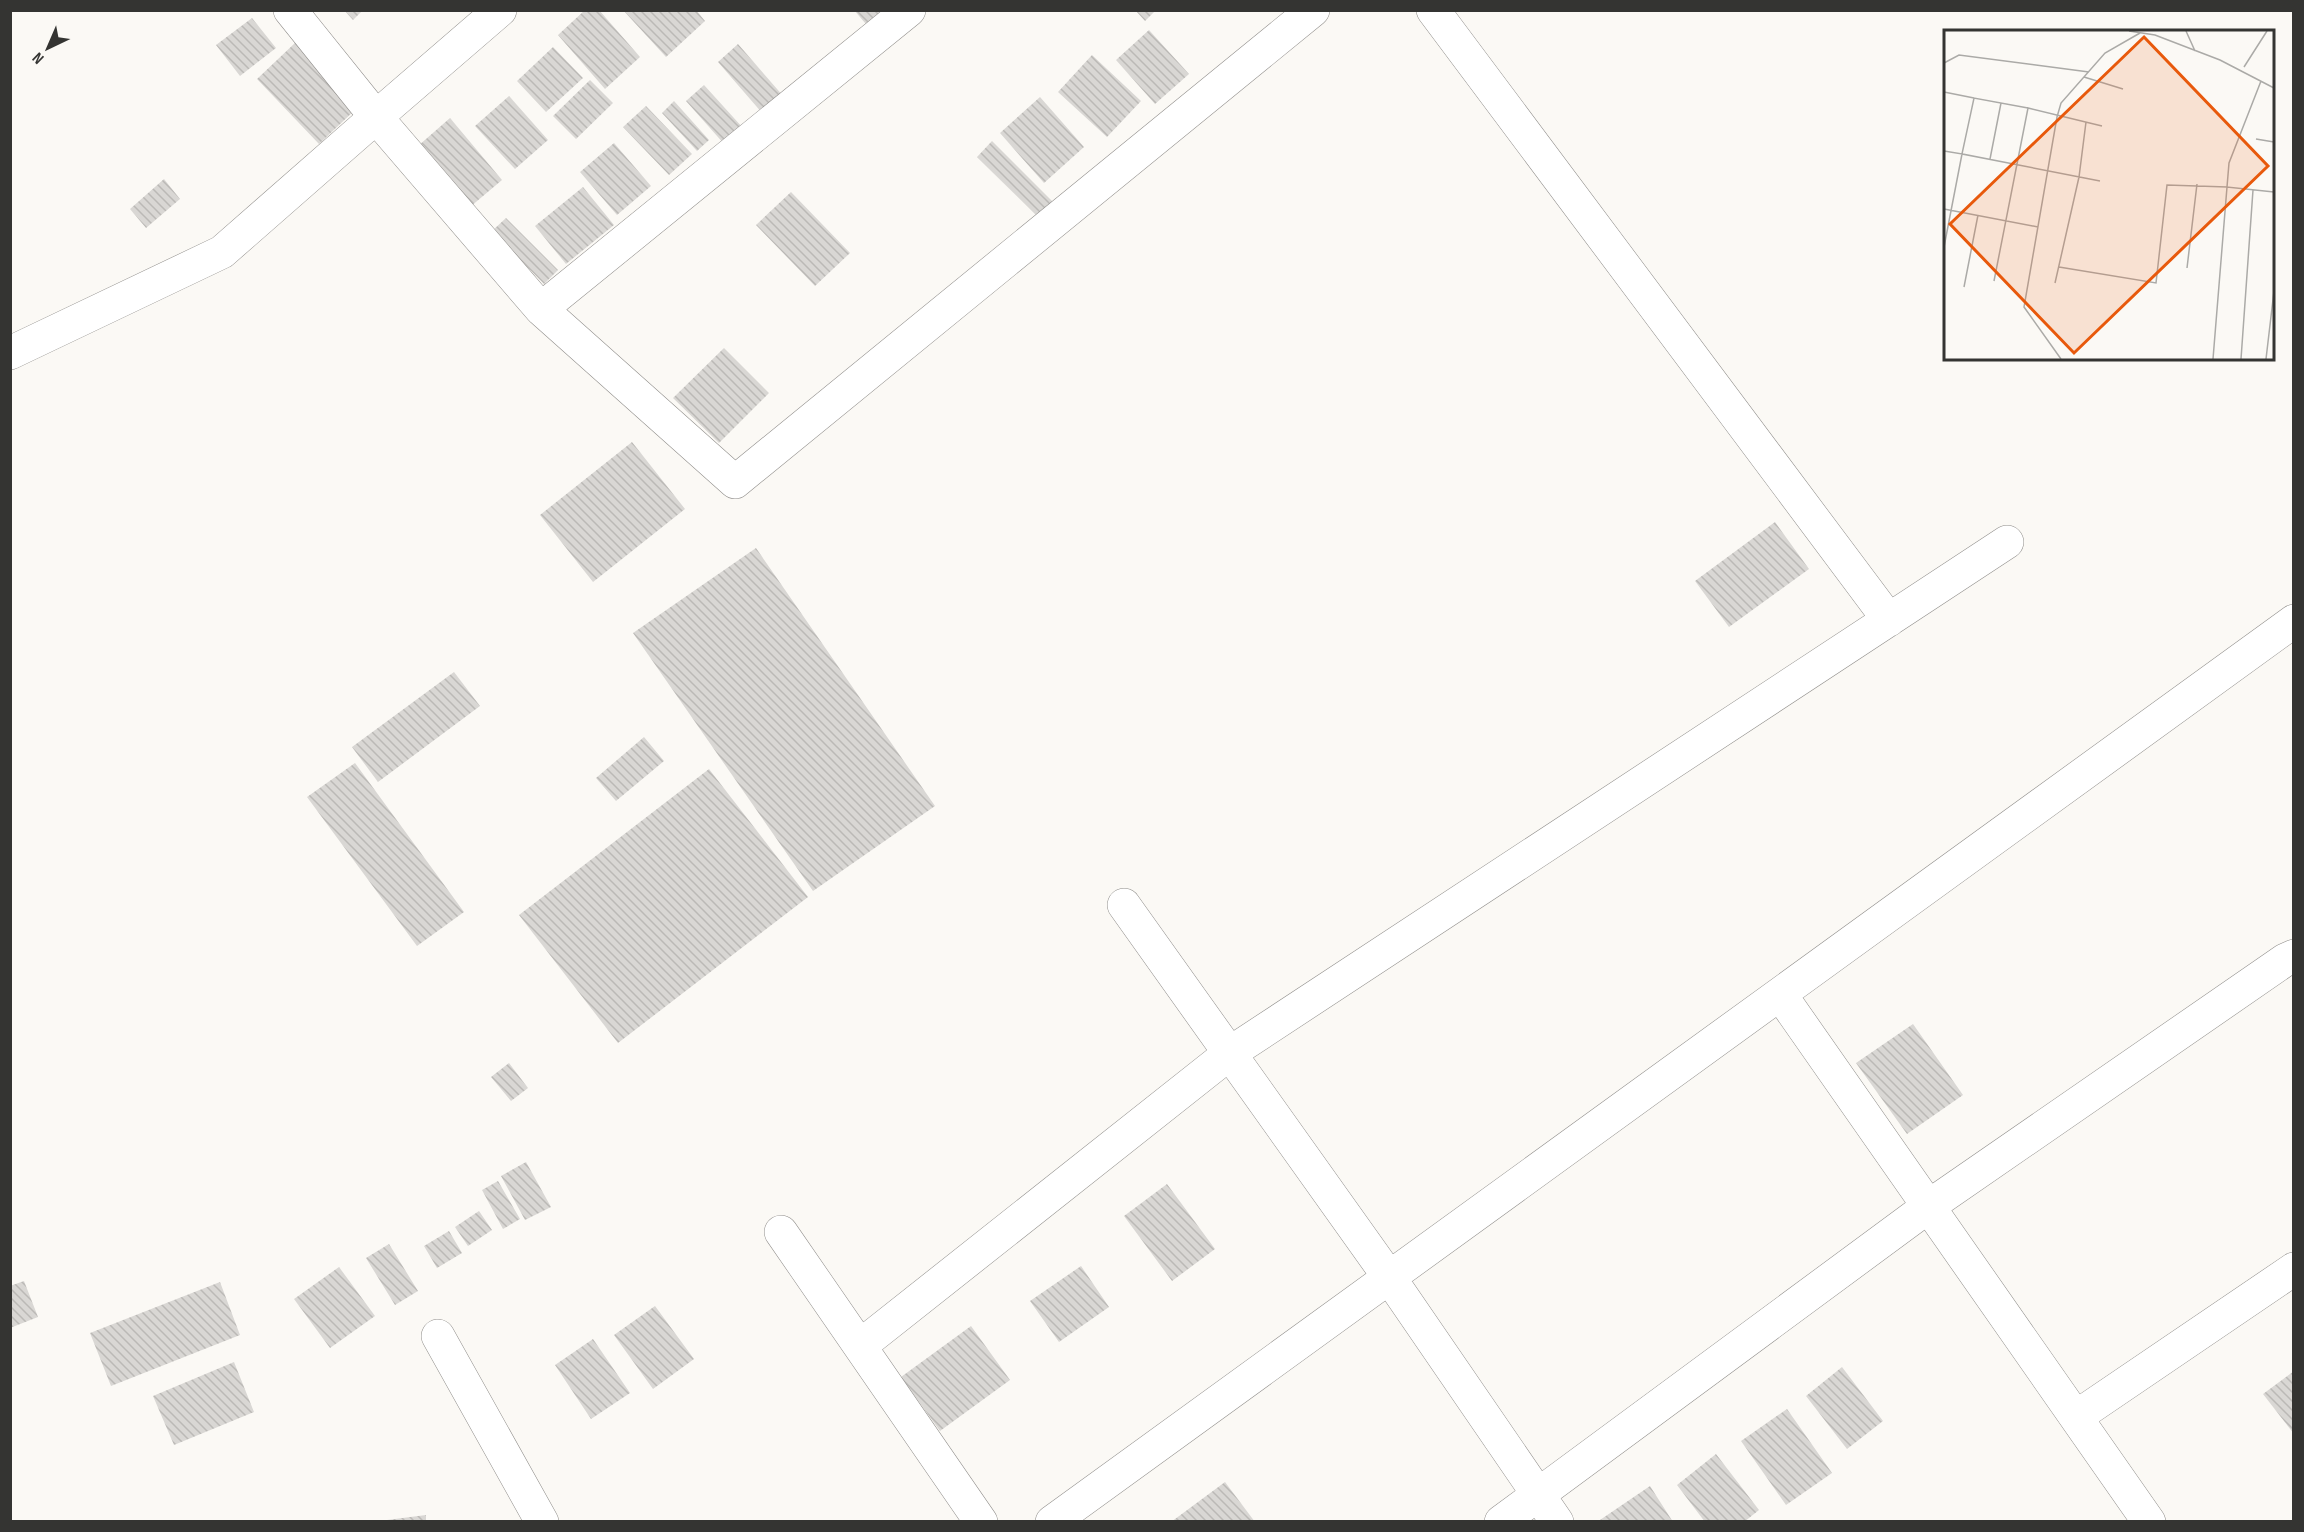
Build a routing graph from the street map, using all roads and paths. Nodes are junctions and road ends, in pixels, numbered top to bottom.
1 (290, 10) edge
2 (500, 10) edge
3 (909, 10) edge
4 (1313, 10) edge
5 (1433, 10) edge
6 (376, 117) junction
7 (541, 309) junction
8 (10, 352) edge
9 (2007, 542) dead end
10 (1888, 620) junction
11 (2294, 621) edge
12 (1124, 905) dead end
13 (2294, 956) edge
14 (1780, 994) junction
15 (1230, 1053) junction
16 (1929, 1206) junction
17 (781, 1232) dead end
18 (2294, 1269) edge
19 (1389, 1277) junction
20 (438, 1336) dead end
21 (860, 1346) junction
22 (2076, 1417) junction
23 (1538, 1494) junction
24 (542, 1521) edge
25 (981, 1521) edge
26 (1052, 1521) edge
27 (1501, 1521) edge
28 (1557, 1521) edge
29 (2150, 1521) edge

1 - 6 street
2 - 6 street
3 - 7 street
4 - 7 street
5 - 10 street
6 - 7 street
6 - 8 street
9 - 10 street
10 - 15 street
11 - 14 street
12 - 15 street
13 - 16 street
14 - 16 street
14 - 19 street
15 - 19 street
15 - 21 street
16 - 22 street
16 - 23 street
17 - 21 street
18 - 22 street
19 - 23 street
19 - 26 street
20 - 24 street
21 - 25 street
22 - 29 street
23 - 27 street
23 - 28 street

